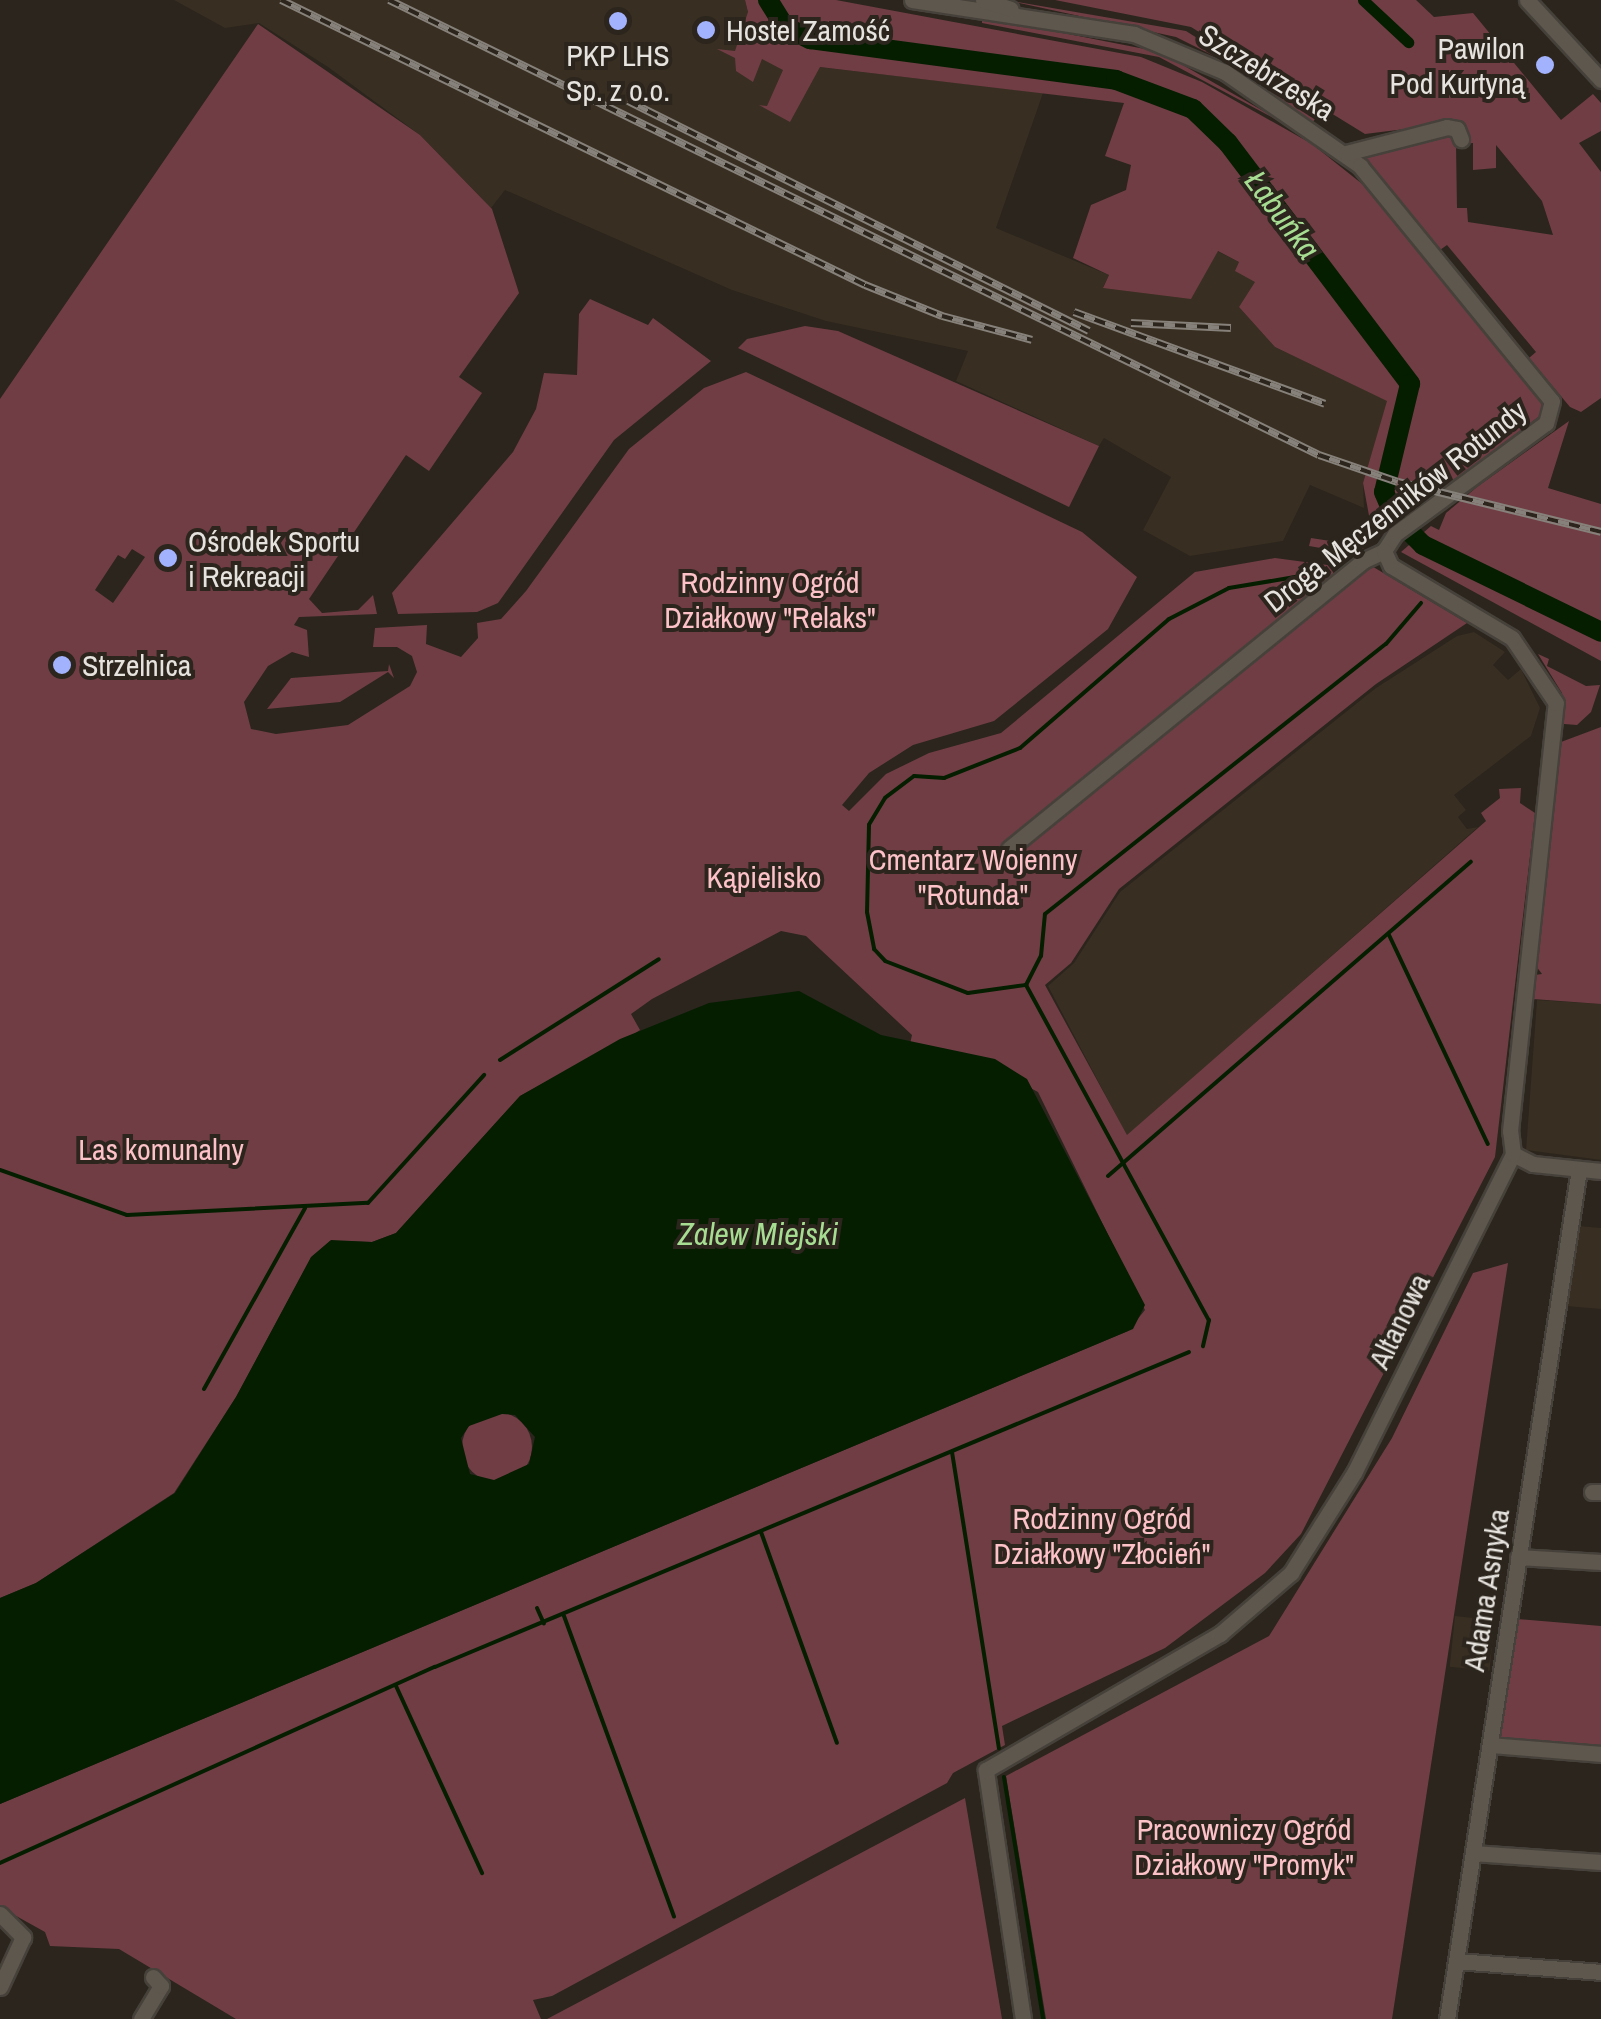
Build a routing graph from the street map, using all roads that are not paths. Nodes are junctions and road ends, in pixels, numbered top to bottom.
1 (912, 0) edge
2 (983, 0) edge
3 (1527, 0) edge
4 (954, 4) edge
5 (1034, 16) junction
6 (1601, 80) edge
7 (1461, 139) dead end
8 (1346, 153) junction
9 (1384, 551) junction
10 (1008, 849) dead end
11 (1513, 1154) junction
12 (1579, 1169) junction
13 (1601, 1171) edge
14 (1518, 1556) junction
15 (1601, 1562) edge
16 (1490, 1745) junction
17 (1601, 1754) edge
18 (1473, 1853) junction
19 (1601, 1862) edge
20 (0, 1914) edge
21 (1456, 1961) junction
22 (1601, 1972) edge
23 (153, 1977) dead end
24 (0, 1987) edge
25 (141, 2019) edge
26 (1023, 2019) edge
27 (1447, 2019) edge

1 - 4 street, Szczebrzeska
2 - 5 street, Szczebrzeska
3 - 6 street
4 - 5 street, Szczebrzeska
5 - 8 street, Szczebrzeska
7 - 8 street, Szczebrzeska
8 - 9 street, Droga Męczenników Rotundy
9 - 10 street, Droga Męczenników Rotundy
9 - 11 street, Altanowa
11 - 12 street
11 - 26 street, Altanowa
12 - 13 street
12 - 14 street, Adama Asnyka
14 - 15 street
14 - 16 street, Adama Asnyka
16 - 17 street
16 - 18 street, Adama Asnyka
18 - 19 street
18 - 21 street, Adama Asnyka
20 - 24 street
21 - 22 street
21 - 27 street, Adama Asnyka
23 - 25 street

